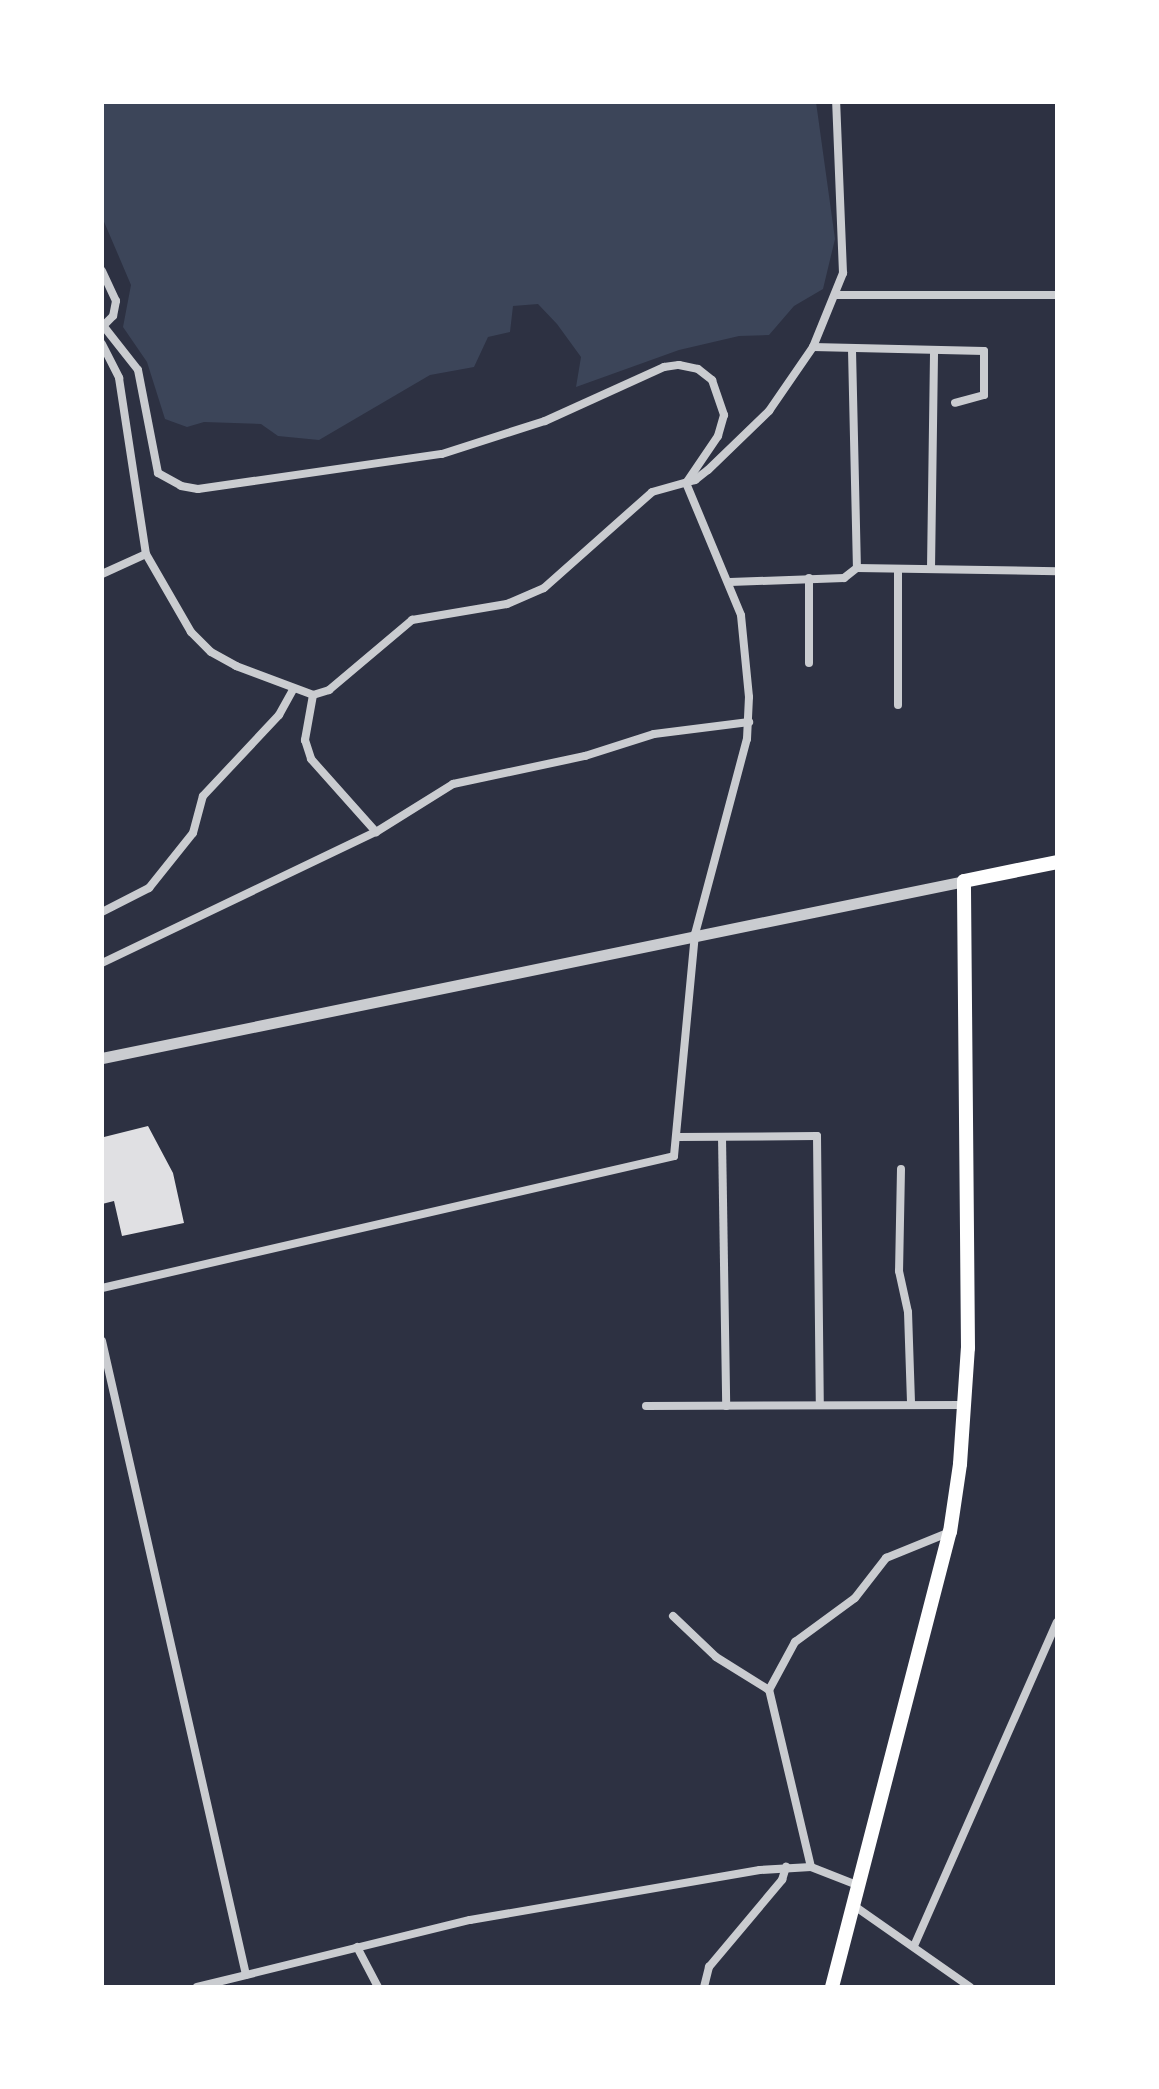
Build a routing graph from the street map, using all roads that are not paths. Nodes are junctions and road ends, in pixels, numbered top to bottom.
1 (836, 102) edge
2 (102, 271) edge
3 (836, 295) junction
4 (1057, 295) edge
5 (103, 328) edge
6 (102, 344) edge
7 (813, 347) junction
8 (852, 350) junction
9 (934, 351) junction
10 (955, 403) dead end
11 (686, 483) junction
12 (146, 554) junction
13 (857, 568) junction
14 (898, 569) junction
15 (931, 569) junction
16 (1057, 571) edge
17 (102, 574) edge
18 (809, 578) junction
19 (730, 582) junction
20 (809, 663) dead end
21 (293, 690) junction
22 (313, 695) junction
23 (898, 705) dead end
24 (749, 722) junction
25 (376, 832) junction
26 (1057, 862) edge
27 (964, 881) junction
28 (102, 912) edge
29 (695, 934) junction
30 (102, 963) edge
31 (102, 1058) edge
32 (677, 1137) junction
33 (722, 1137) junction
34 (901, 1169) dead end
35 (102, 1288) edge
36 (102, 1341) edge
37 (911, 1403) junction
38 (820, 1404) junction
39 (967, 1405) junction
40 (646, 1406) dead end
41 (726, 1406) junction
42 (950, 1532) junction
43 (673, 1616) dead end
44 (1057, 1622) edge
45 (769, 1690) junction
46 (786, 1867) junction
47 (811, 1867) junction
48 (857, 1885) junction
49 (852, 1905) junction
50 (914, 1946) junction
51 (357, 1947) junction
52 (246, 1975) junction
53 (197, 1987) edge
54 (378, 1987) edge
55 (704, 1987) edge
56 (832, 1987) edge
57 (970, 1987) edge

1 - 3 street
2 - 5 street
3 - 4 street
3 - 7 street
5 - 11 street
6 - 12 street
7 - 8 street
7 - 11 street
8 - 9 street
8 - 13 street
9 - 10 street
9 - 15 street
11 - 19 street
11 - 22 street
12 - 17 street
12 - 21 street
13 - 14 street
13 - 18 street
14 - 15 street
14 - 23 street
15 - 16 street
18 - 19 street
18 - 20 street
19 - 24 street
21 - 22 street
21 - 28 street
22 - 25 street
24 - 25 street
24 - 29 street
25 - 30 street
26 - 27 main road
27 - 29 street
27 - 39 main road
29 - 31 street
29 - 32 street
32 - 33 street
32 - 35 street
33 - 38 street
33 - 41 street
34 - 37 street
36 - 52 street
37 - 38 street
37 - 39 street
38 - 41 street
39 - 42 main road
40 - 41 street
42 - 45 street
42 - 48 main road
43 - 45 street
44 - 50 street
45 - 47 street
46 - 47 street
46 - 51 street
46 - 55 street
47 - 48 street
48 - 49 main road
49 - 50 street
49 - 56 main road
50 - 57 street
51 - 52 street
51 - 54 street
52 - 53 street

